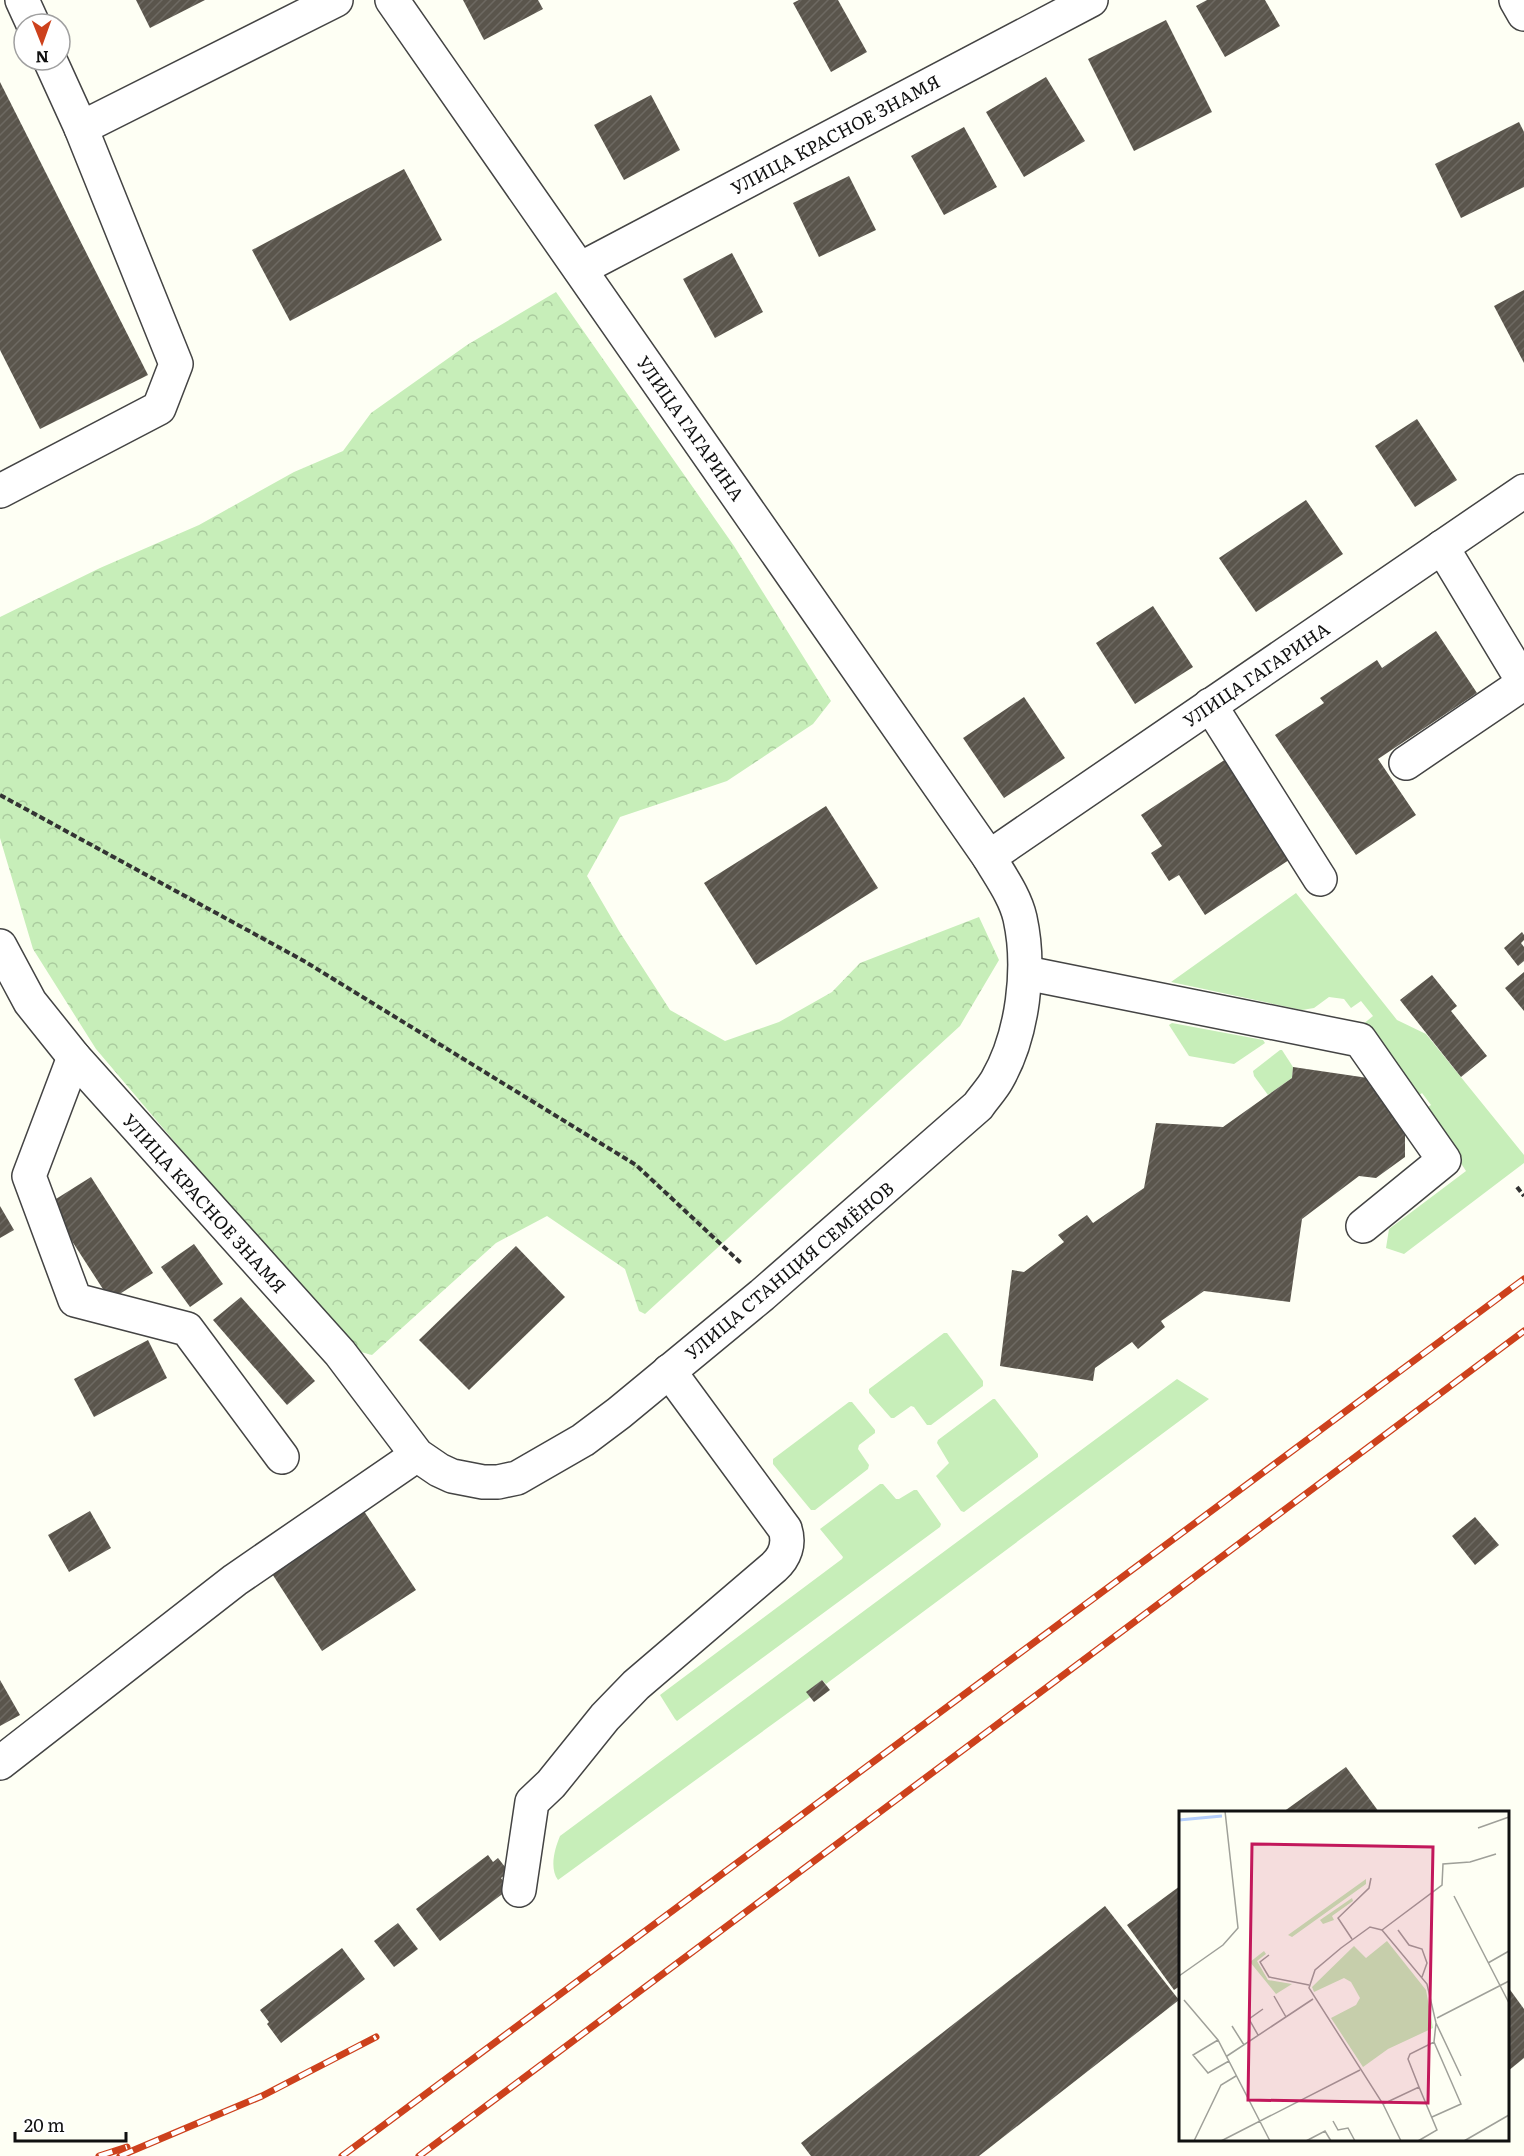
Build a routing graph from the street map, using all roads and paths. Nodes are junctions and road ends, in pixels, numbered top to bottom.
1 (336, 0) edge
2 (392, 0) edge
3 (1090, 0) edge
4 (1516, 0) edge
5 (1524, 14) edge
6 (55, 72) edge
7 (81, 128) junction
8 (580, 269) junction
9 (0, 491) edge
10 (1524, 491) edge
11 (1442, 547) junction
12 (1524, 683) edge
13 (1210, 705) junction
14 (1406, 763) dead end
15 (0, 795) edge
16 (988, 857) junction
17 (1320, 879) dead end
18 (1020, 917) joint
19 (0, 946) edge
20 (1026, 973) junction
21 (74, 1057) junction
22 (1517, 1186) dead end
23 (1524, 1196) edge
24 (1363, 1226) dead end
25 (768, 1289) junction
26 (669, 1371) junction
27 (417, 1455) junction
28 (282, 1457) dead end
29 (0, 1763) edge
30 (519, 1890) dead end

1 - 7 street
2 - 8 street, УЛИЦА ГАГАРИНА
3 - 8 street, УЛИЦА КРАСНОЕ ЗНАМЯ
4 - 5 street
6 - 7 street
7 - 9 street
8 - 16 street, УЛИЦА ГАГАРИНА
10 - 11 street, УЛИЦА ГАГАРИНА
11 - 12 street
11 - 13 street, УЛИЦА ГАГАРИНА
12 - 14 street
13 - 16 street, УЛИЦА ГАГАРИНА
13 - 17 street
15 - 25 path
16 - 18 street, УЛИЦА ГАГАРИНА
18 - 20 street, УЛИЦА СТАНЦИЯ СЕМЁНОВ
19 - 21 street, УЛИЦА КРАСНОЕ ЗНАМЯ
20 - 24 street
20 - 25 street, УЛИЦА СТАНЦИЯ СЕМЁНОВ
21 - 27 street, УЛИЦА КРАСНОЕ ЗНАМЯ
21 - 28 street
22 - 23 path
25 - 26 street, УЛИЦА СТАНЦИЯ СЕМЁНОВ
26 - 27 street, УЛИЦА СТАНЦИЯ СЕМЁНОВ
26 - 30 street
27 - 29 street

